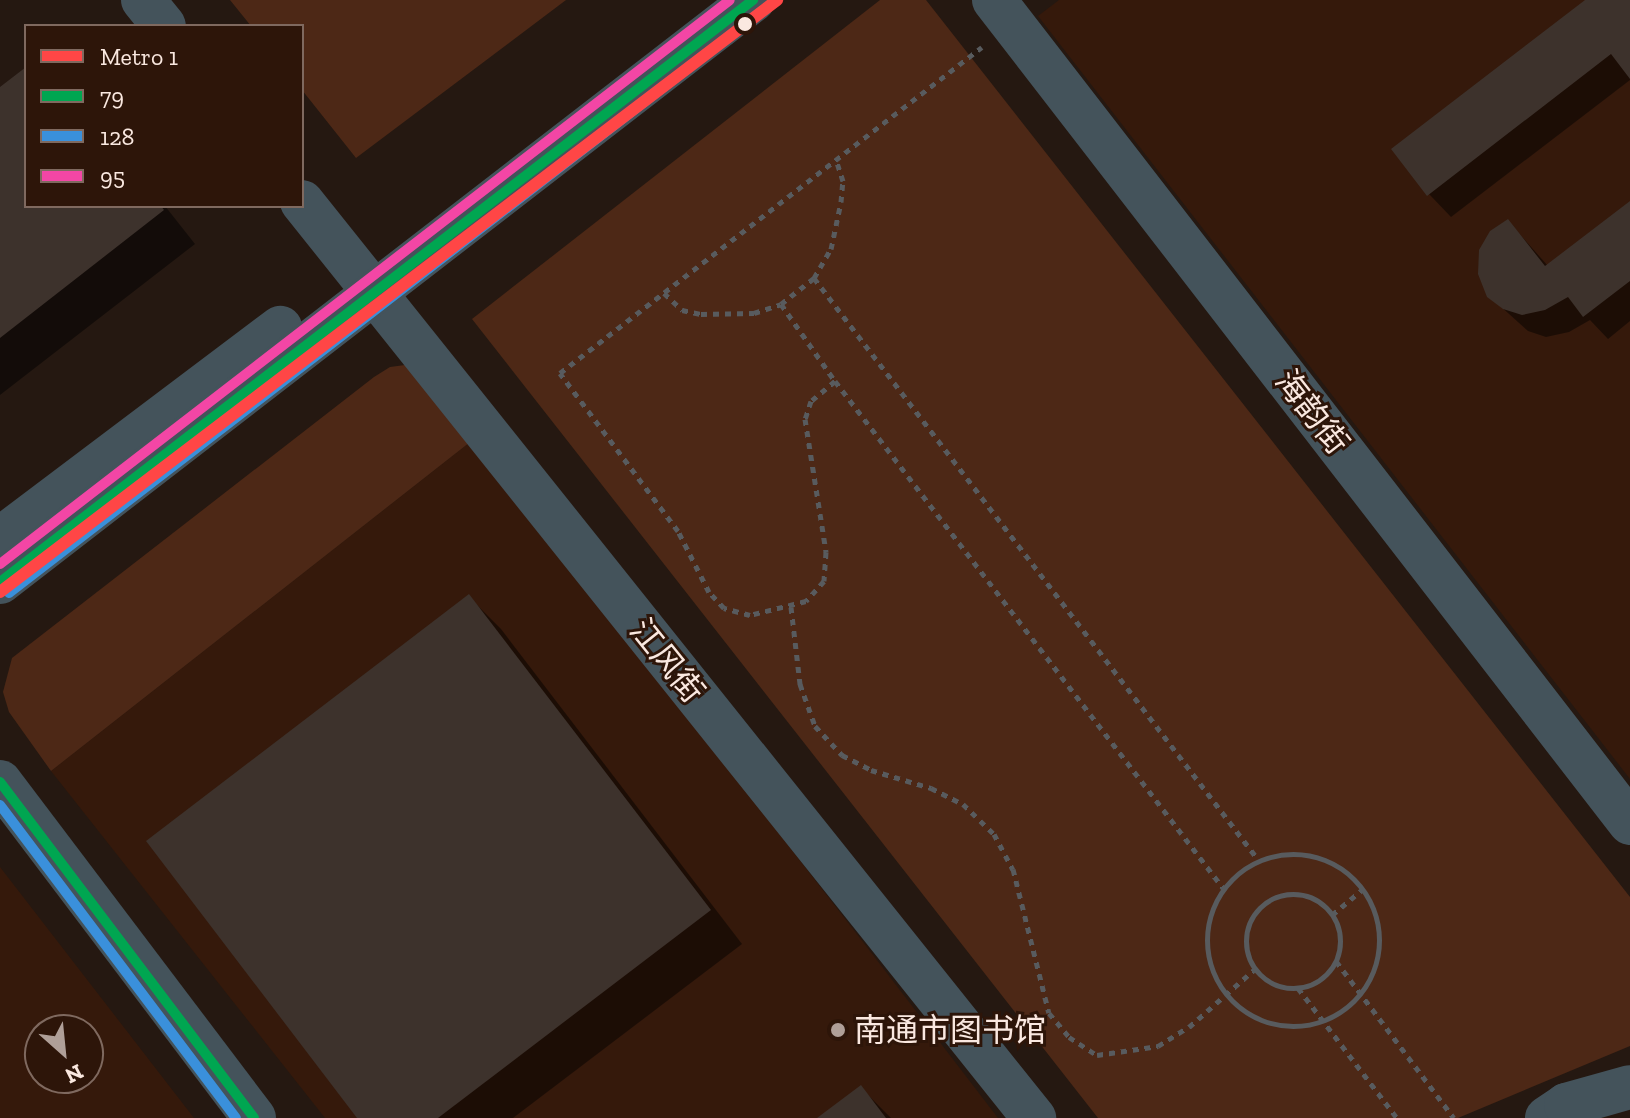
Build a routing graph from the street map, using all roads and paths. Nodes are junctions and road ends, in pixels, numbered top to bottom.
1 (143, 0) edge
2 (707, 0) edge
3 (753, 0) edge
4 (994, 0) edge
5 (162, 24) edge
6 (982, 47) dead end
7 (836, 160) junction
8 (304, 205) edge
9 (814, 278) junction
10 (365, 282) junction
11 (664, 293) junction
12 (781, 304) junction
13 (835, 381) junction
14 (0, 539) edge
15 (0, 582) edge
16 (791, 607) junction
17 (0, 782) edge
18 (1630, 823) edge
19 (1260, 862) junction
20 (1224, 889) junction
21 (1362, 890) junction
22 (1332, 915) junction
23 (1336, 961) junction
24 (1255, 969) junction
25 (1298, 988) junction
26 (1359, 994) junction
27 (1226, 995) junction
28 (1321, 1022) junction
29 (1630, 1087) edge
30 (254, 1118) edge
31 (1034, 1118) edge
32 (1397, 1118) edge
33 (1454, 1118) edge
34 (1547, 1118) edge

1 - 5 street
2 - 10 street
3 - 10 street
4 - 18 street, 海韵街
6 - 7 path
7 - 9 path
7 - 11 path
8 - 10 street, 江风街
9 - 12 path
9 - 19 path
10 - 14 street
10 - 15 street
10 - 31 street, 江风街
11 - 12 path
11 - 16 path
12 - 13 path
13 - 16 path
13 - 20 path
16 - 27 path
17 - 30 street
19 - 20 path
19 - 21 path
20 - 27 path
21 - 22 path
21 - 26 path
22 - 23 path
22 - 24 path
23 - 25 path
23 - 26 path
24 - 25 path
24 - 27 path
25 - 28 path
26 - 28 path
26 - 33 path
27 - 28 path
28 - 32 path
29 - 34 street

